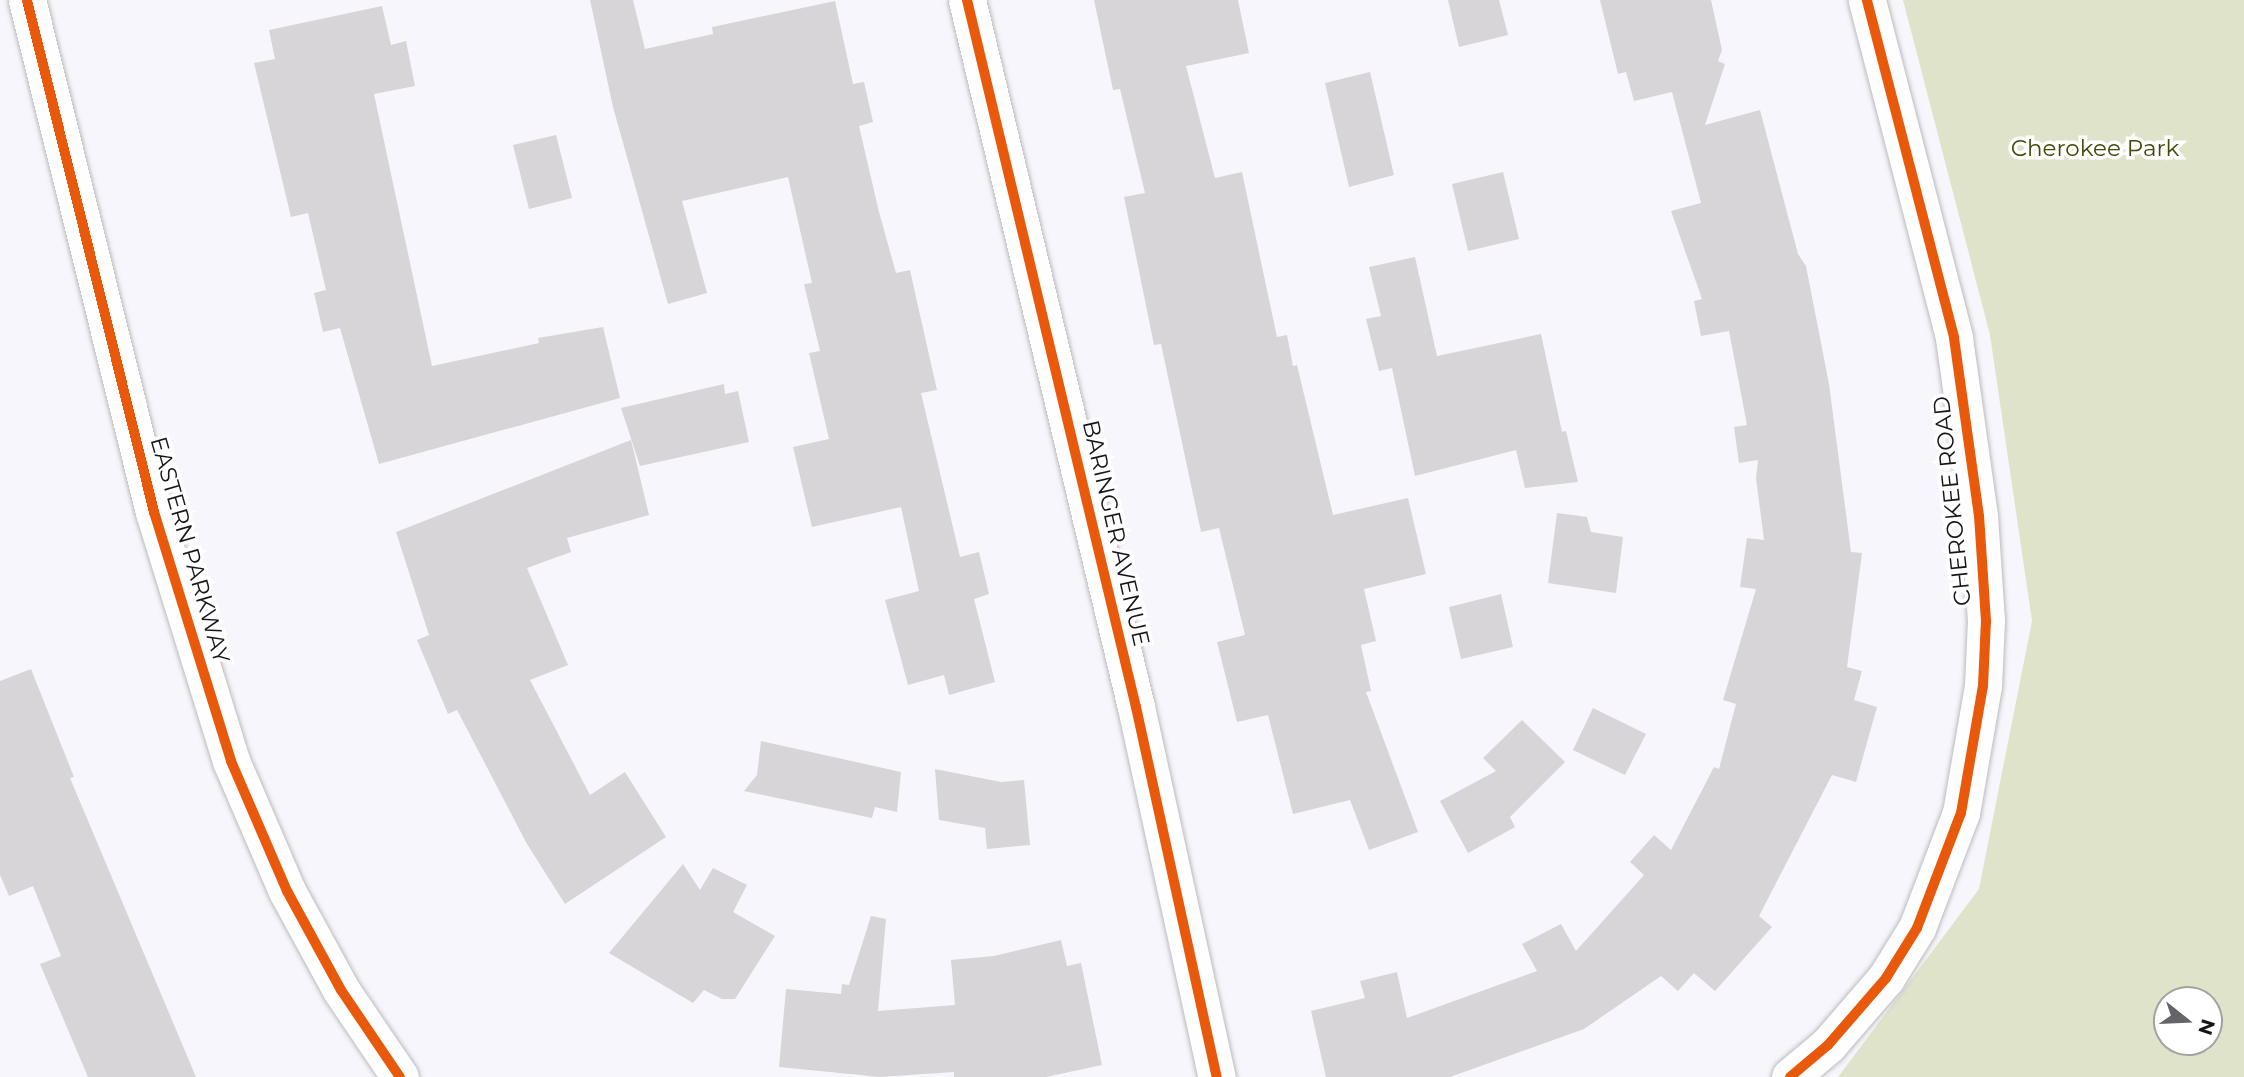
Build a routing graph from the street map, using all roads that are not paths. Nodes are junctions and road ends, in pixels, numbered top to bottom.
1 (27, 0) edge
2 (967, 0) edge
3 (1867, 0) edge
4 (400, 1077) edge
5 (1217, 1077) edge
6 (1790, 1077) edge

1 - 4 street, EASTERN PARKWAY
2 - 5 street, BARINGER AVENUE
3 - 6 street, CHEROKEE ROAD

